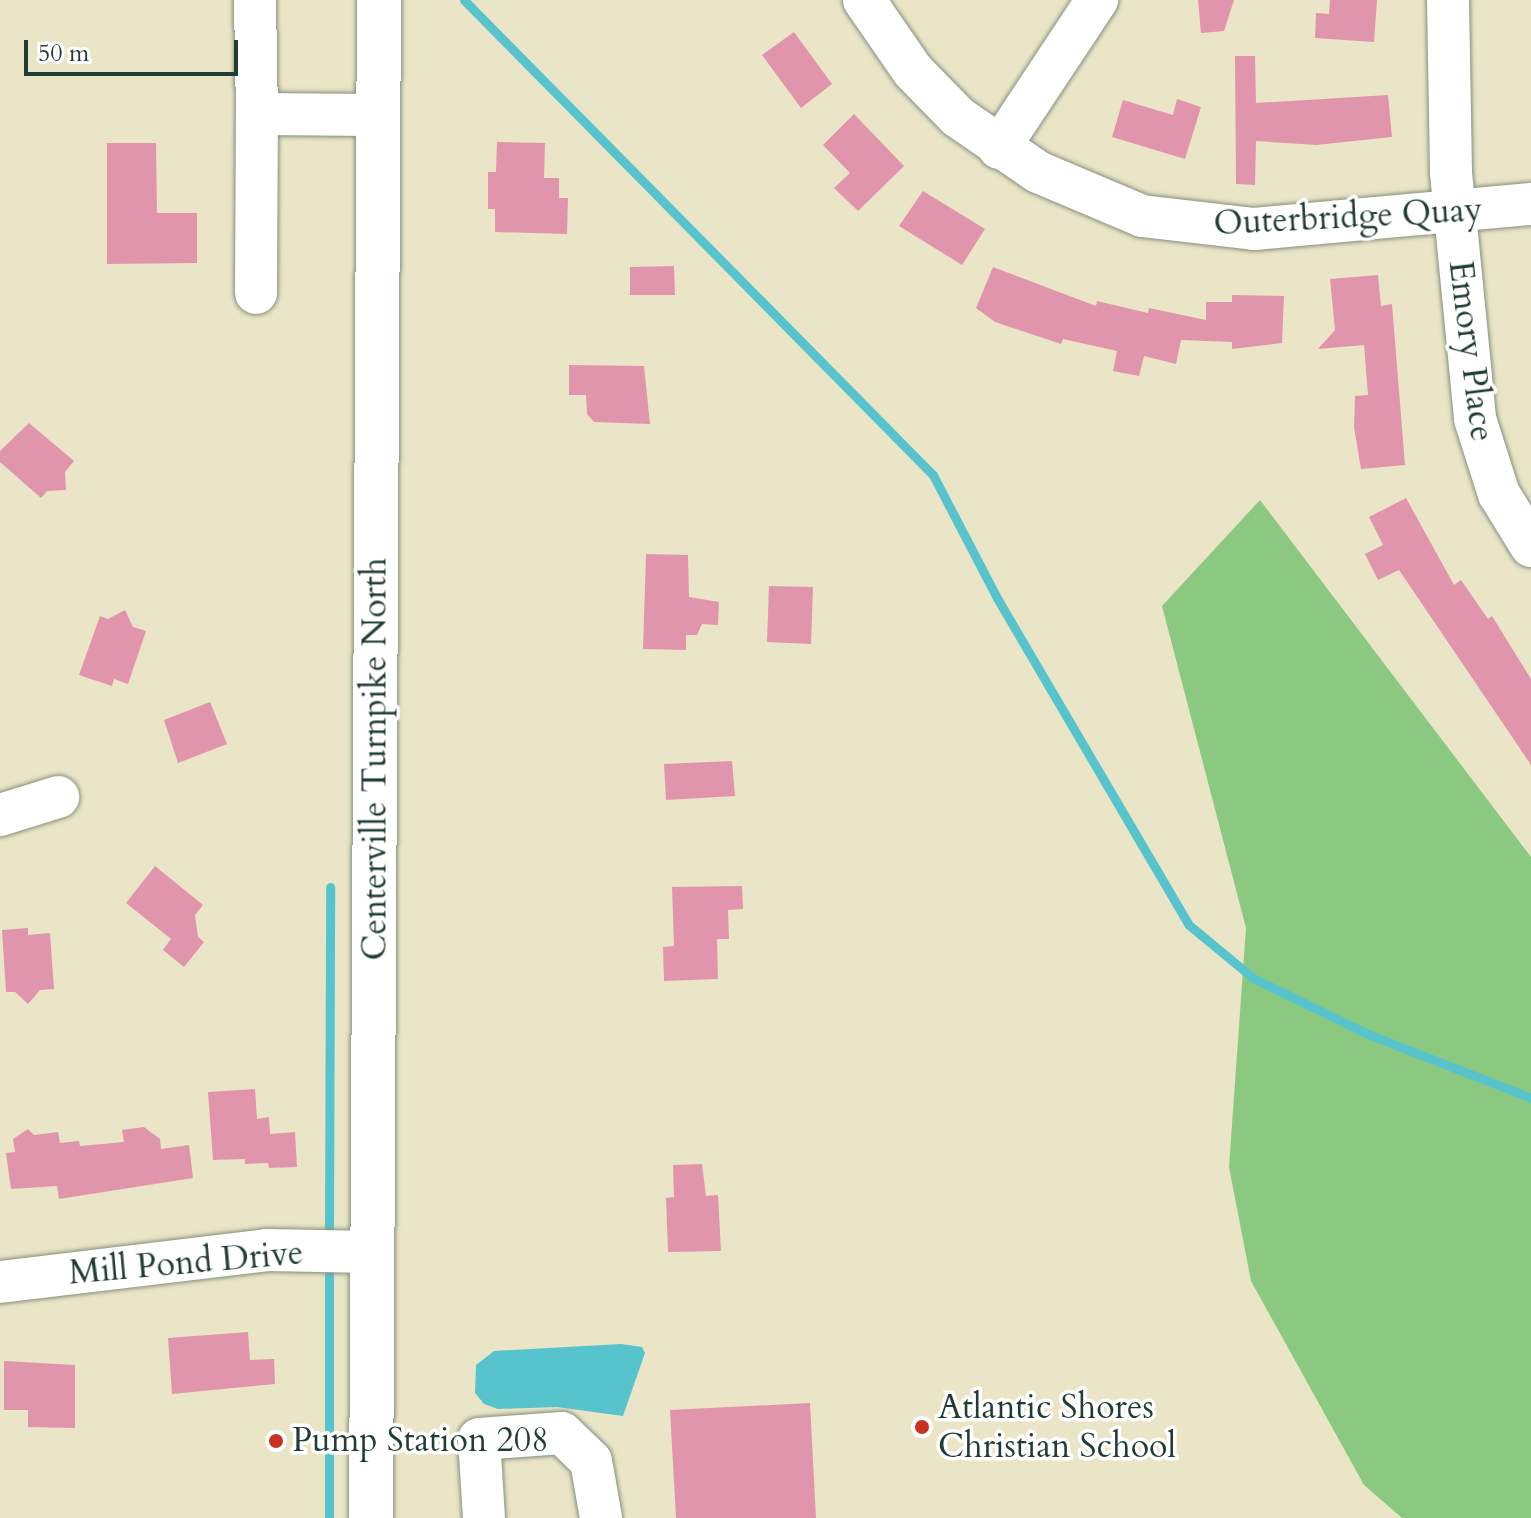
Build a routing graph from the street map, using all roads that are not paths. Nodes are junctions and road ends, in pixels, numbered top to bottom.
1 (255, 0) edge
2 (379, 0) edge
3 (864, 0) edge
4 (1097, 0) edge
5 (1448, 0) edge
6 (257, 114) junction
7 (378, 115) junction
8 (999, 148) junction
9 (1531, 204) edge
10 (1454, 212) junction
11 (256, 293) dead end
12 (1531, 546) edge
13 (58, 797) dead end
14 (0, 815) edge
15 (372, 1252) junction
16 (0, 1282) edge
17 (371, 1518) edge
18 (484, 1518) edge
19 (601, 1518) edge

1 - 6 street
2 - 7 main road, Centerville Turnpike North
3 - 8 street, Outerbridge Quay
4 - 8 street
5 - 10 street, Emory Place
6 - 7 street
6 - 11 street
7 - 15 main road, Centerville Turnpike North
8 - 10 street, Outerbridge Quay
9 - 10 street, Outerbridge Quay
10 - 12 street, Emory Place
13 - 14 street
15 - 16 street, Mill Pond Drive
15 - 17 main road, Centerville Turnpike North
18 - 19 street

